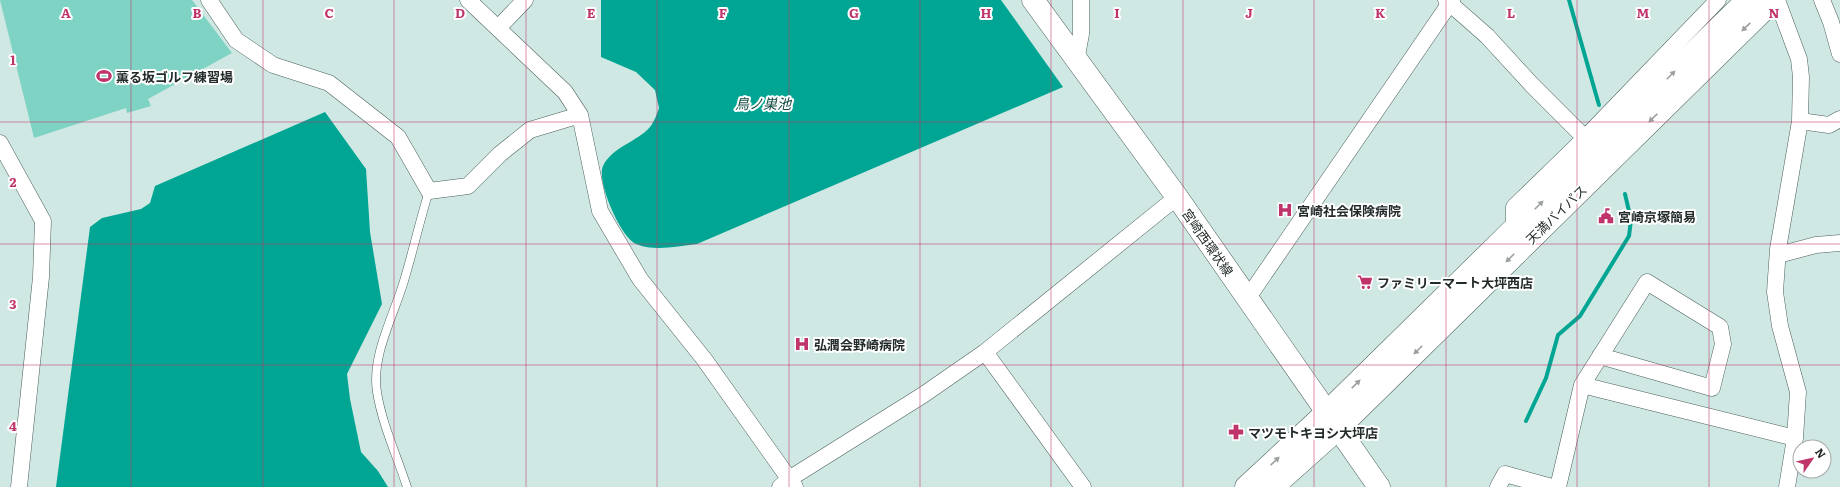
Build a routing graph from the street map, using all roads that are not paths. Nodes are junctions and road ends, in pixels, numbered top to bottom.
1 (210, 0) edge
2 (468, 0) edge
3 (525, 0) edge
4 (1033, 0) edge
5 (1081, 0) edge
6 (1718, 0) edge
7 (1747, 0) edge
8 (1774, 0) edge
9 (1777, 0) edge
10 (1822, 0) edge
11 (1449, 1) edge
12 (498, 28) junction
13 (1840, 54) edge
14 (1076, 61) junction
15 (580, 115) junction
16 (1840, 119) edge
17 (1800, 121) junction
18 (1585, 138) junction
19 (0, 143) edge
20 (429, 190) junction
21 (1177, 197) junction
22 (1514, 230) junction
23 (1840, 243) edge
24 (1778, 255) junction
25 (1247, 299) junction
26 (985, 352) junction
27 (1600, 356) junction
28 (1582, 384) junction
29 (1333, 420) junction
30 (1795, 438) junction
31 (788, 484) edge
32 (19, 487) edge
33 (407, 487) edge
34 (1083, 487) edge
35 (1246, 487) edge
36 (1273, 487) edge
37 (1379, 487) edge
38 (1498, 487) edge
39 (1552, 487) edge
40 (1558, 487) edge
41 (1787, 487) edge

1 - 20 street
2 - 12 street
3 - 12 street
4 - 14 main road, 宮崎西環状線
5 - 14 street
6 - 18 street
22 -> 7 main road, 天満バイパス
8 -> 29 main road, 天満バイパス
9 - 17 street
10 - 13 street
11 - 18 street
11 - 25 street
12 - 15 street
14 - 21 main road, 宮崎西環状線
15 - 20 street
15 - 31 street
16 - 17 street
17 - 24 street
18 - 22 street
19 - 32 street
20 - 33 lane
21 - 25 main road, 宮崎西環状線
21 - 26 street
29 -> 22 main road, 天満バイパス
23 - 24 street
24 - 30 street
25 - 29 main road, 宮崎西環状線
26 - 31 street
26 - 34 street
27 - 27 street
27 - 28 street
28 - 30 street
28 - 40 street
35 -> 29 main road
29 - 36 main road
29 - 37 main road, 宮崎西環状線
30 - 41 street
38 - 39 street

